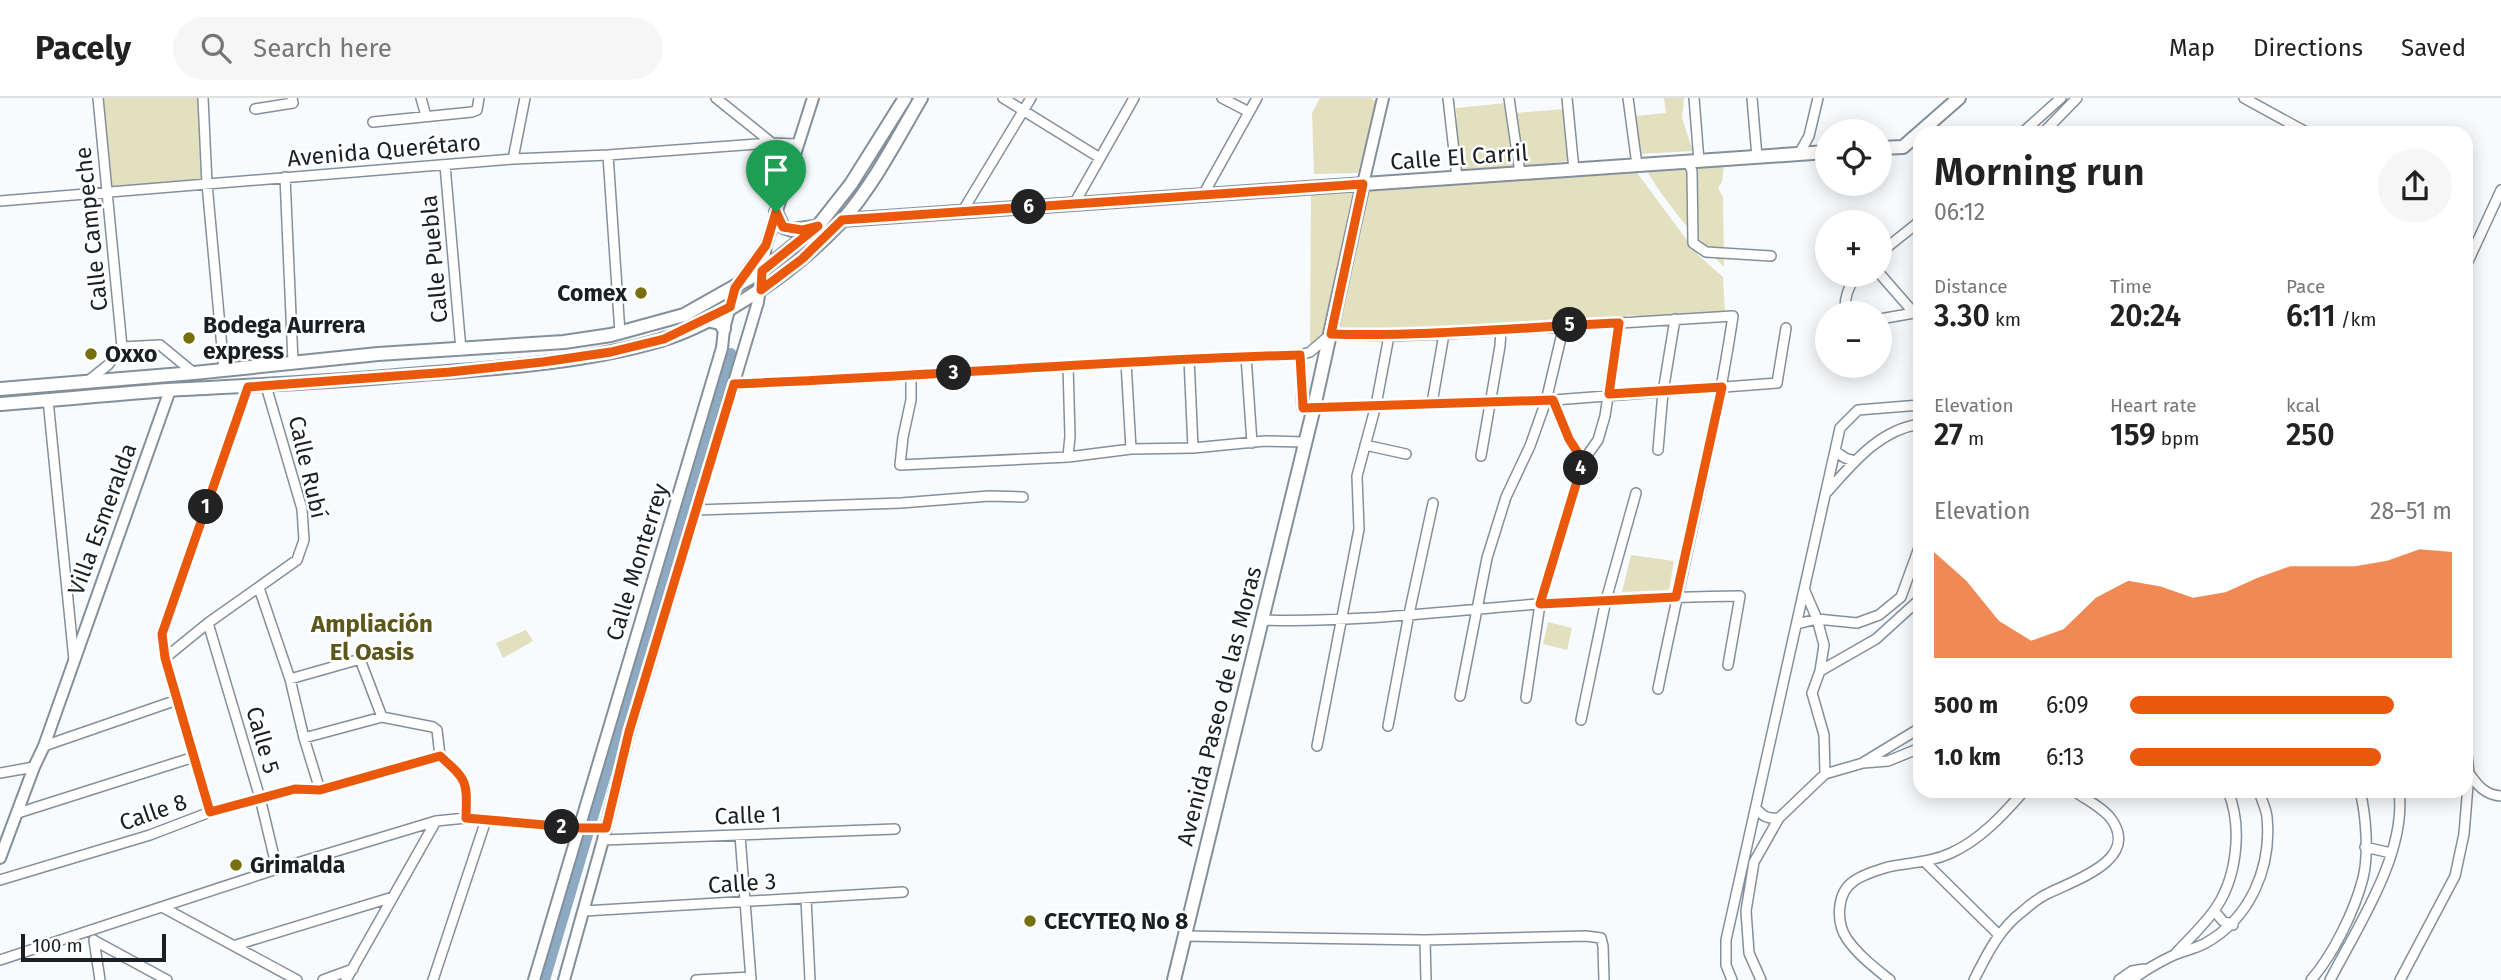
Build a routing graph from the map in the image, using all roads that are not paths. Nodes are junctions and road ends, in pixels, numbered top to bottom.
1 (98, 98) edge
2 (203, 98) edge
3 (292, 98) edge
4 (421, 98) edge
5 (479, 98) edge
6 (525, 98) edge
7 (716, 98) edge
8 (813, 98) edge
9 (905, 98) edge
10 (921, 98) edge
11 (1003, 98) edge
12 (1031, 98) edge
13 (1133, 98) edge
14 (1222, 98) edge
15 (1257, 98) edge
16 (1383, 98) edge
17 (1448, 98) edge
18 (1509, 98) edge
19 (1567, 98) edge
20 (1628, 98) edge
21 (1694, 98) edge
22 (1752, 98) edge
23 (1818, 98) edge
24 (1959, 98) edge
25 (2061, 98) edge
26 (2077, 98) edge
27 (2244, 98) edge
28 (255, 109) dead end
29 (1024, 111) junction
30 (1249, 112) junction
31 (426, 116) junction
32 (373, 122) dead end
33 (1927, 126) edge
34 (2030, 126) edge
35 (2050, 126) edge
36 (2295, 126) edge
37 (1913, 138) edge
38 (772, 143) junction
39 (797, 144) junction
40 (1892, 147) edge
41 (1815, 153) edge
42 (1799, 154) junction
43 (608, 155) junction
44 (1757, 157) junction
45 (1100, 158) junction
46 (513, 159) junction
47 (1694, 161) junction
48 (445, 165) junction
49 (1637, 165) junction
50 (1574, 170) junction
51 (1520, 173) junction
52 (285, 177) junction
53 (1457, 178) junction
54 (207, 184) junction
55 (1363, 184) junction
56 (2501, 190) edge
57 (105, 192) junction
58 (1203, 195) junction
59 (0, 201) edge
60 (1074, 204) junction
61 (776, 212) junction
62 (962, 212) junction
63 (842, 220) junction
64 (818, 226) junction
65 (1913, 227) edge
66 (1892, 243) edge
67 (766, 245) junction
68 (2473, 251) edge
69 (1771, 256) dead end
70 (762, 271) junction
71 (1892, 286) edge
72 (735, 288) junction
73 (761, 290) junction
74 (730, 307) junction
75 (1913, 308) edge
76 (1913, 313) edge
77 (1892, 317) edge
78 (1675, 319) junction
79 (706, 320) junction
80 (1619, 323) junction
81 (1564, 325) junction
82 (1786, 328) dead end
83 (724, 329) junction
84 (1501, 330) junction
85 (620, 333) junction
86 (1331, 334) junction
87 (1444, 334) junction
88 (1389, 336) junction
89 (122, 347) junction
90 (722, 348) junction
91 (461, 350) junction
92 (378, 354) junction
93 (1300, 355) junction
94 (1247, 356) junction
95 (740, 358) junction
96 (1189, 358) junction
97 (315, 360) junction
98 (293, 362) junction
99 (1126, 362) junction
100 (1068, 365) junction
101 (224, 370) junction
102 (194, 373) junction
103 (911, 376) junction
104 (367, 379) junction
105 (86, 382) junction
106 (734, 384) junction
107 (266, 386) junction
108 (248, 387) junction
109 (1722, 387) junction
110 (210, 388) junction
111 (0, 389) edge
112 (170, 390) junction
113 (1663, 392) junction
114 (1609, 394) junction
115 (48, 400) junction
116 (1550, 400) junction
117 (1491, 402) junction
118 (1432, 403) junction
119 (0, 404) edge
120 (1376, 405) junction
121 (1913, 406) edge
122 (1314, 407) junction
123 (1903, 407) junction
124 (1913, 425) edge
125 (1909, 426) junction
126 (1305, 442) junction
127 (1252, 443) junction
128 (1364, 445) junction
129 (1193, 448) junction
130 (1131, 449) junction
131 (1658, 450) dead end
132 (1835, 451) junction
133 (1406, 454) dead end
134 (1481, 456) dead end
135 (1068, 457) junction
136 (1583, 461) junction
137 (1855, 461) junction
138 (1636, 493) dead end
139 (1826, 494) junction
140 (1023, 497) dead end
141 (1433, 503) dead end
142 (696, 510) junction
143 (1913, 564) edge
144 (260, 588) junction
145 (1805, 591) junction
146 (1676, 597) junction
147 (1606, 600) junction
148 (1540, 604) junction
149 (1913, 605) edge
150 (1477, 609) junction
151 (1409, 614) junction
152 (1817, 619) junction
153 (1262, 620) junction
154 (1341, 620) junction
155 (208, 623) junction
156 (1797, 624) junction
157 (165, 658) junction
158 (74, 661) junction
159 (1728, 665) dead end
160 (1820, 671) junction
161 (290, 679) junction
162 (1658, 689) dead end
163 (1460, 696) dead end
164 (1526, 698) dead end
165 (177, 700) junction
166 (382, 717) junction
167 (1581, 720) dead end
168 (1388, 726) dead end
169 (1913, 732) edge
170 (304, 738) junction
171 (44, 746) junction
172 (1317, 746) dead end
173 (1913, 751) edge
174 (440, 756) junction
175 (194, 757) junction
176 (1863, 763) junction
177 (34, 767) junction
178 (0, 774) edge
179 (1825, 774) junction
180 (2473, 779) edge
181 (320, 790) junction
182 (2501, 796) edge
183 (260, 798) junction
184 (2018, 798) edge
185 (2084, 798) edge
186 (2231, 798) edge
187 (2261, 798) edge
188 (2362, 798) edge
189 (2400, 798) edge
190 (2467, 798) edge
191 (1756, 808) junction
192 (210, 812) junction
193 (18, 813) junction
194 (466, 818) junction
195 (1779, 818) junction
196 (486, 820) junction
197 (436, 821) junction
198 (581, 828) junction
199 (895, 829) dead end
200 (604, 832) junction
201 (740, 835) junction
202 (2365, 847) junction
203 (2392, 853) junction
204 (0, 858) edge
205 (1926, 863) junction
206 (277, 869) junction
207 (0, 880) edge
208 (903, 892) dead end
209 (393, 897) junction
210 (806, 898) junction
211 (746, 903) junction
212 (164, 908) junction
213 (584, 911) junction
214 (2214, 911) junction
215 (2232, 925) junction
216 (89, 932) junction
217 (1998, 934) junction
218 (1185, 936) junction
219 (1425, 940) junction
220 (94, 941) junction
221 (236, 945) junction
222 (2175, 955) junction
223 (0, 960) edge
224 (353, 969) junction
225 (2146, 969) junction
226 (751, 979) edge
227 (100, 980) edge
228 (167, 980) edge
229 (297, 980) edge
230 (323, 980) edge
231 (346, 980) edge
232 (433, 980) edge
233 (534, 980) edge
234 (564, 980) edge
235 (696, 980) edge
236 (810, 980) edge
237 (1174, 980) edge
238 (1426, 980) edge
239 (1604, 980) edge
240 (1732, 980) edge
241 (1761, 980) edge
242 (1890, 980) edge
243 (1974, 980) edge
244 (2119, 980) edge
245 (2132, 980) edge
246 (2311, 980) edge
247 (2330, 980) edge
248 (2400, 980) edge

1 - 57 street, Calle Campeche
2 - 54 street
3 - 28 street
4 - 31 street
5 - 31 street
6 - 46 street
7 - 38 street
8 - 39 street
9 - 64 main road
10 - 63 main road
11 - 29 street
12 - 29 street
13 - 45 street
14 - 30 street
15 - 30 street
16 - 55 street
17 - 53 street
18 - 51 street
19 - 50 street
20 - 49 street
21 - 47 street
22 - 44 street
23 - 42 street
24 - 33 main road
25 - 34 street
26 - 35 street
27 - 36 street
29 - 45 street
29 - 62 street
30 - 58 street
31 - 32 street
37 - 40 main road
38 - 39 street, Avenida Querétaro
38 - 43 street, Avenida Querétaro
39 - 61 street
41 - 42 main road, Calle El Carril
42 - 44 main road, Calle El Carril
43 - 46 street, Avenida Querétaro
43 - 85 street
44 - 47 main road, Calle El Carril
45 - 60 street
46 - 48 street, Avenida Querétaro
47 - 49 main road, Calle El Carril
47 - 69 street
48 - 52 street, Avenida Querétaro
48 - 91 street, Calle Puebla
49 - 50 main road, Calle El Carril
50 - 51 main road, Calle El Carril
51 - 53 main road, Calle El Carril
52 - 54 street, Avenida Querétaro
52 - 98 street
53 - 55 main road, Calle El Carril
54 - 57 street, Avenida Querétaro
54 - 101 street
55 - 58 main road, Calle El Carril
55 - 86 main road, Avenida Paseo de las Moras
56 - 68 street
57 - 59 street, Avenida Querétaro
57 - 89 street, Calle Campeche
58 - 60 main road, Calle El Carril
60 - 62 main road, Calle El Carril
61 - 64 main road
61 - 67 street
62 - 63 main road, Calle El Carril
63 - 73 main road
64 - 70 main road
65 - 66 street
67 - 70 street, Calle Monterrey
67 - 72 street
70 - 72 main road
70 - 73 street, Calle Monterrey
71 - 75 street
72 - 74 street, Calle Monterrey
72 - 85 main road
73 - 74 main road
73 - 95 street, Calle Monterrey
74 - 79 main road
74 - 83 street, Calle Monterrey
76 - 77 street
78 - 80 street
78 - 109 street
78 - 113 street
79 - 83 main road
79 - 104 main road
80 - 81 street
80 - 114 street
81 - 84 street
81 - 116 street
82 - 109 street
83 - 90 street, Calle Monterrey
84 - 87 street
84 - 117 street
85 - 91 main road
86 - 88 street
86 - 93 street
86 - 122 main road, Avenida Paseo de las Moras
87 - 88 street
87 - 118 street
88 - 120 street
89 - 102 street
89 - 105 street
90 - 95 street
90 - 198 street, Calle Monterrey
91 - 92 main road
92 - 97 main road
92 - 104 main road
93 - 94 street
93 - 122 street
94 - 96 street
94 - 127 street
95 - 106 street, Calle Monterrey
96 - 99 street
96 - 129 street
97 - 98 main road
97 - 110 main road
98 - 101 main road
99 - 100 street
99 - 130 street
100 - 103 street
100 - 135 street
101 - 102 main road
102 - 105 main road
103 - 106 street
103 - 135 street
104 - 107 main road
105 - 111 main road
106 - 142 street, Calle Monterrey
107 - 108 main road
107 - 144 street, Calle Rubí
108 - 110 main road
108 - 157 street
109 - 113 street
109 - 146 street
110 - 112 main road
112 - 115 main road
112 - 158 street, Villa Esmeralda
113 - 114 street
113 - 131 street
114 - 116 street
114 - 136 street
115 - 119 main road
115 - 158 street
116 - 117 street
116 - 136 street
116 - 150 street
117 - 118 street
117 - 134 street
118 - 120 street
120 - 122 street
120 - 128 street
121 - 123 street
122 - 126 main road, Avenida Paseo de las Moras
123 - 125 street
123 - 132 street
124 - 125 street
125 - 137 street
126 - 127 street
126 - 153 main road, Avenida Paseo de las Moras
127 - 129 street
128 - 133 street
128 - 154 street
129 - 130 street
130 - 135 street
132 - 137 street
132 - 139 street
136 - 148 street
137 - 139 street
138 - 147 street
139 - 145 street
140 - 142 street
141 - 151 street
142 - 200 street, Calle Monterrey
143 - 152 street
144 - 155 street, Calle Rubí
144 - 161 street
145 - 152 street
145 - 156 street
146 - 147 street
146 - 159 street
146 - 162 street
147 - 148 street
147 - 167 street
148 - 150 street
148 - 164 street
149 - 160 street
150 - 151 street
150 - 163 street
151 - 154 street
151 - 168 street
152 - 156 street
152 - 160 street
153 - 154 street
153 - 218 main road, Avenida Paseo de las Moras
154 - 172 street
155 - 157 street, Calle Rubí
155 - 183 street, Calle 5
156 - 191 street
157 - 165 street
158 - 171 street, Villa Esmeralda
160 - 179 street
161 - 166 street
161 - 170 street
165 - 171 street
165 - 175 street
166 - 170 street
166 - 174 street
169 - 176 street
170 - 181 street
171 - 177 street, Villa Esmeralda
173 - 176 street
174 - 181 street, Calle 8
174 - 194 street
175 - 192 street
175 - 193 street
176 - 179 street
177 - 178 street
177 - 193 street, Villa Esmeralda
179 - 195 street
180 - 182 street
181 - 183 street, Calle 8
183 - 192 street, Calle 8
183 - 206 street, Calle 5
184 - 205 street
185 - 217 street
186 - 214 street
187 - 215 street
188 - 202 street
189 - 203 street
190 - 248 street
191 - 195 street
191 - 240 street
192 - 207 street, Calle 8
193 - 204 street, Villa Esmeralda
194 - 196 street, Calle 1
194 - 197 street, Calle 1
195 - 241 street
196 - 198 street, Calle 1
196 - 232 street
197 - 206 street, Calle 1
197 - 209 street
198 - 200 street, Calle 1
198 - 233 street, Calle Monterrey
199 - 201 street, Calle 1
200 - 201 street, Calle 1
200 - 213 street, Calle Monterrey
201 - 211 street
202 - 203 street
202 - 246 street
203 - 247 street
205 - 217 street
205 - 242 street
206 - 212 street, Calle 1
208 - 210 street, Calle 3
209 - 221 street
209 - 224 street
210 - 211 street, Calle 3
210 - 236 street
211 - 213 street, Calle 3
211 - 226 street
212 - 216 street, Calle 1
212 - 221 street
213 - 234 street, Calle Monterrey
214 - 215 street
214 - 222 street
215 - 222 street
216 - 220 street
216 - 223 street, Calle 1
217 - 243 street
218 - 219 street
218 - 237 main road, Avenida Paseo de las Moras
219 - 238 street
219 - 239 street
220 - 227 street
220 - 228 street
221 - 229 street
222 - 225 street
224 - 230 street
224 - 231 street
225 - 244 street
225 - 245 street
226 - 235 street

